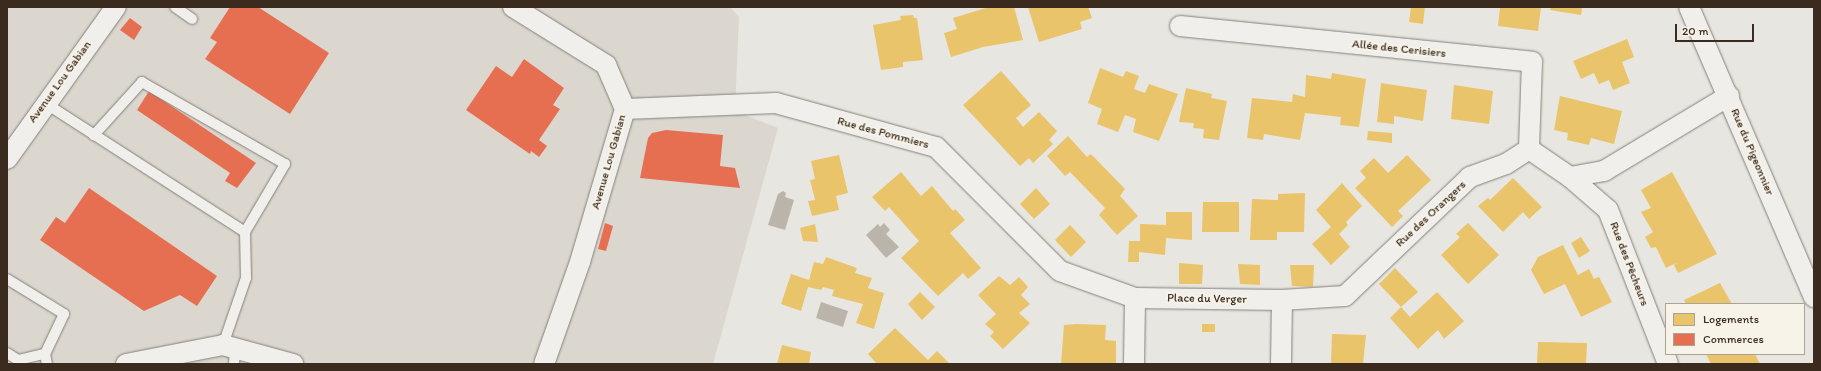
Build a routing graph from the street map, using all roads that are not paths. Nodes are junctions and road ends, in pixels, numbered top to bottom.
1 (116, 7) edge
2 (175, 7) edge
3 (512, 7) edge
4 (1689, 7) edge
5 (192, 19) dead end
6 (1180, 26) dead end
7 (1729, 96) junction
8 (45, 104) junction
9 (625, 109) junction
10 (94, 135) junction
11 (1529, 149) junction
12 (7, 159) edge
13 (1570, 177) junction
14 (245, 232) junction
15 (7, 279) edge
16 (1814, 297) edge
17 (1135, 298) junction
18 (1282, 300) junction
19 (7, 353) edge
20 (231, 353) edge
21 (46, 359) edge
22 (126, 364) edge
23 (294, 364) edge
24 (544, 364) edge
25 (1134, 364) edge
26 (1281, 364) edge
27 (1668, 364) edge

1 - 8 street, Avenue Lou Gabian
2 - 5 lane
3 - 9 street, Avenue Lou Gabian
4 - 7 street, Rue du Pigeonnier
6 - 11 street, Allée des Cerisiers
7 - 13 street
7 - 16 street, Rue du Pigeonnier
8 - 10 lane
8 - 12 street, Avenue Lou Gabian
9 - 17 street, Rue des Pommiers
9 - 24 street, Avenue Lou Gabian
10 - 14 lane
10 - 14 lane
11 - 13 street
11 - 18 street, Rue des Orangers
13 - 27 street, Rue des Pêcheurs
14 - 20 lane
15 - 21 lane
17 - 18 street, Place du Verger
17 - 25 street
18 - 26 street
19 - 21 lane
20 - 22 street
20 - 23 street

